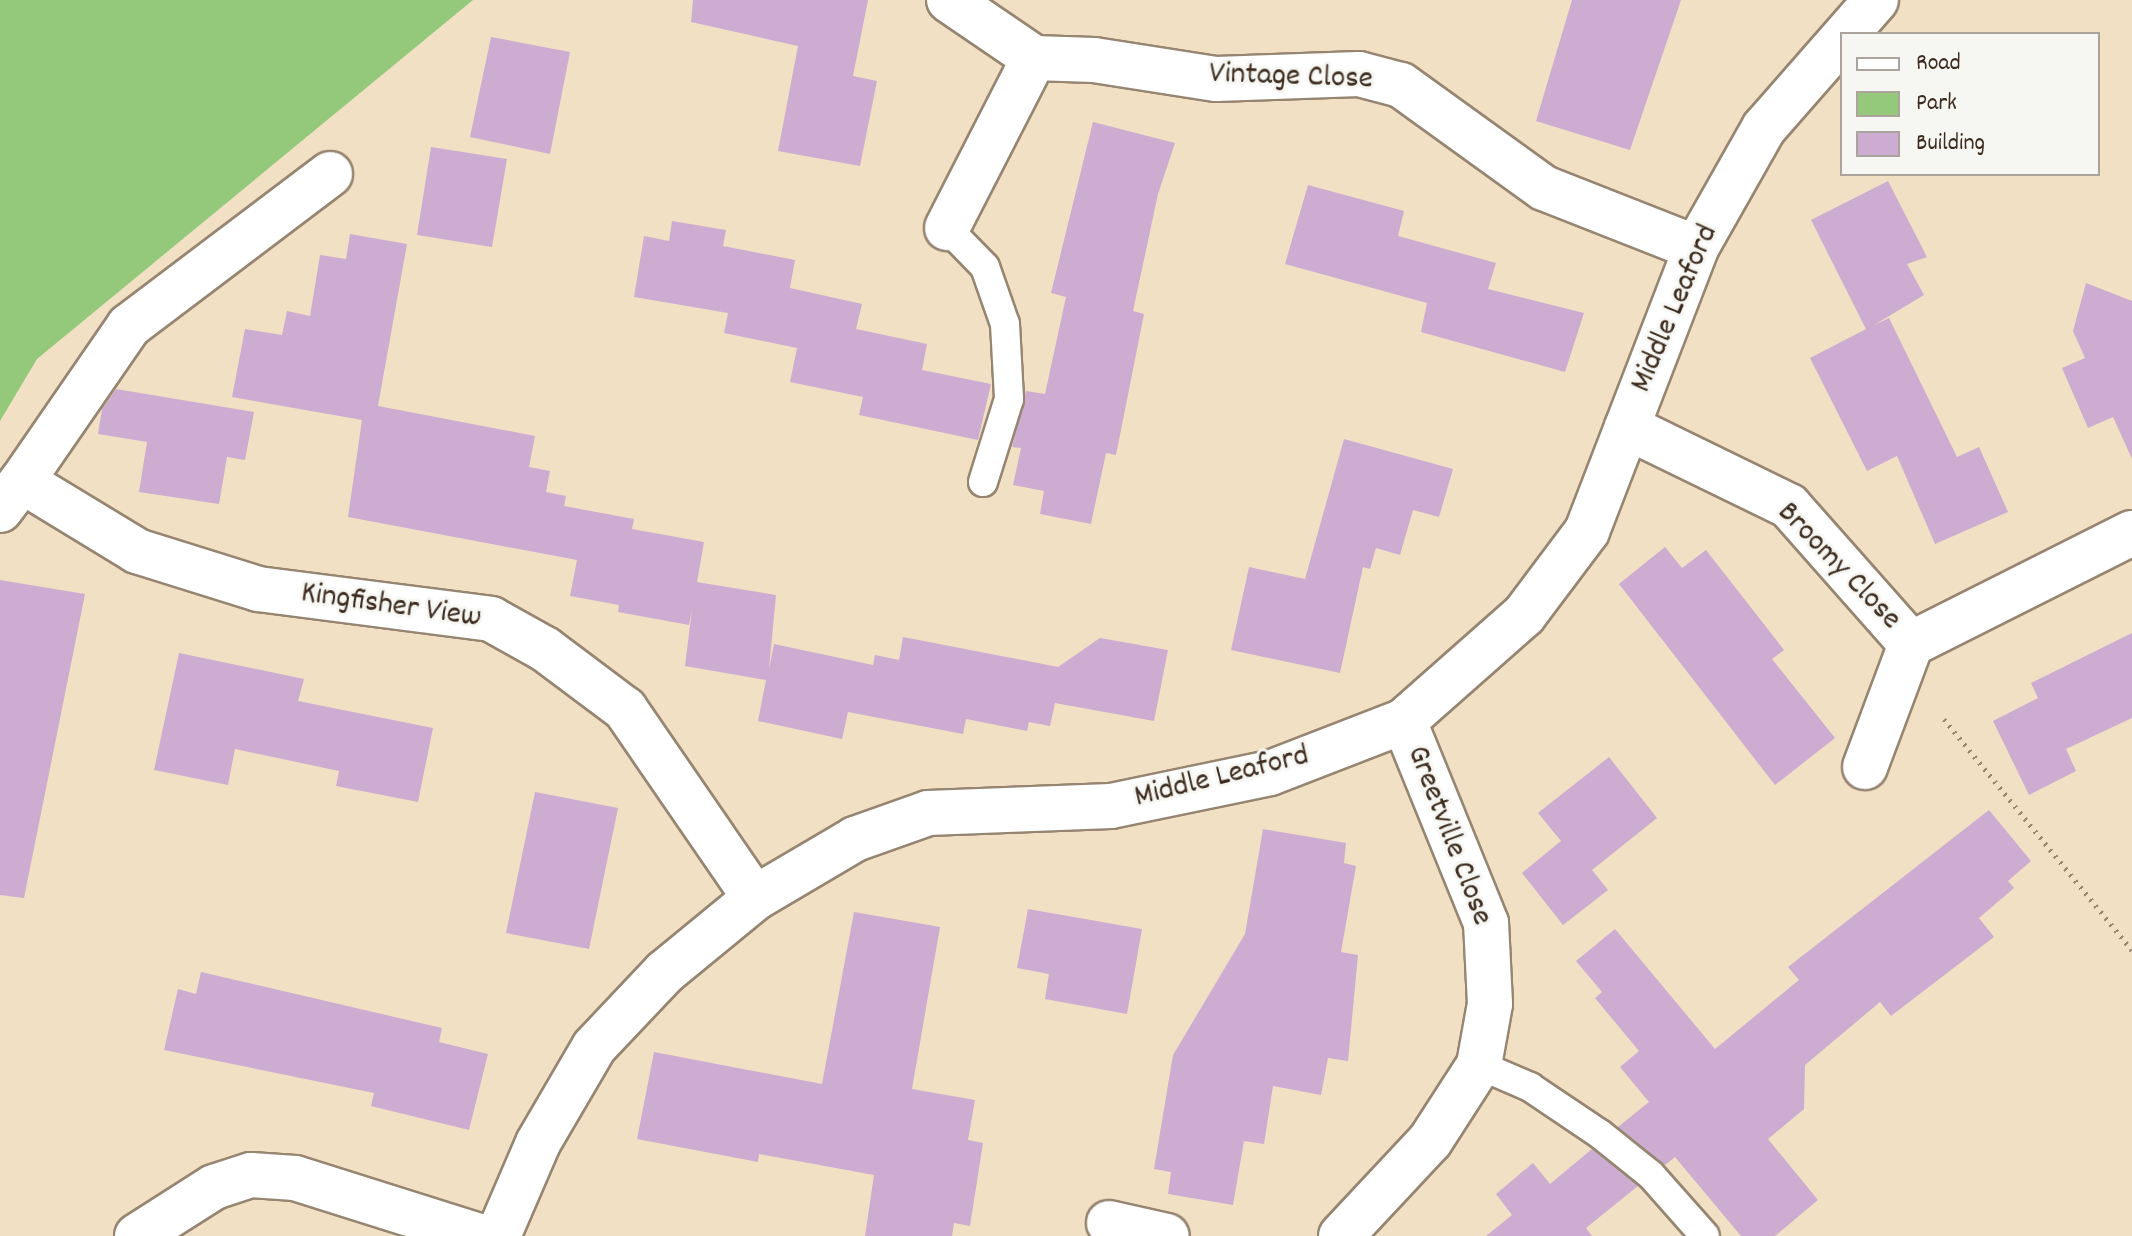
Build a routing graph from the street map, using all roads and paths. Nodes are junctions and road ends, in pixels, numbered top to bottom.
1 (949, 0) edge
2 (1876, 0) edge
3 (1848, 32) edge
4 (1840, 41) edge
5 (1034, 58) junction
6 (330, 174) dead end
7 (947, 228) joint
8 (1696, 248) junction
9 (1627, 427) junction
10 (983, 482) dead end
11 (11, 496) edge
12 (2132, 533) edge
13 (1905, 664) junction
14 (1404, 721) junction
15 (1865, 767) dead end
16 (755, 898) junction
17 (2132, 950) edge
18 (1479, 1065) junction
19 (1109, 1223) dead end
20 (137, 1236) edge
21 (479, 1236) edge
22 (498, 1236) edge
23 (1167, 1236) edge
24 (1341, 1236) edge
25 (1705, 1236) edge

1 - 5 street
2 - 3 street, Middle Leaford
4 - 8 street, Middle Leaford
5 - 7 street
5 - 8 street, Vintage Close
6 - 11 street, Kingfisher View
7 - 10 lane
8 - 9 street, Middle Leaford
9 - 13 street, Broomy Close
9 - 14 street, Middle Leaford
11 - 16 street, Kingfisher View
12 - 13 street, Broomy Close
13 - 15 street
13 - 17 path
14 - 16 street, Middle Leaford
14 - 18 street, Greetville Close
16 - 22 street, Middle Leaford
18 - 24 street, Greetville Close
18 - 25 lane
19 - 23 street
20 - 21 street

